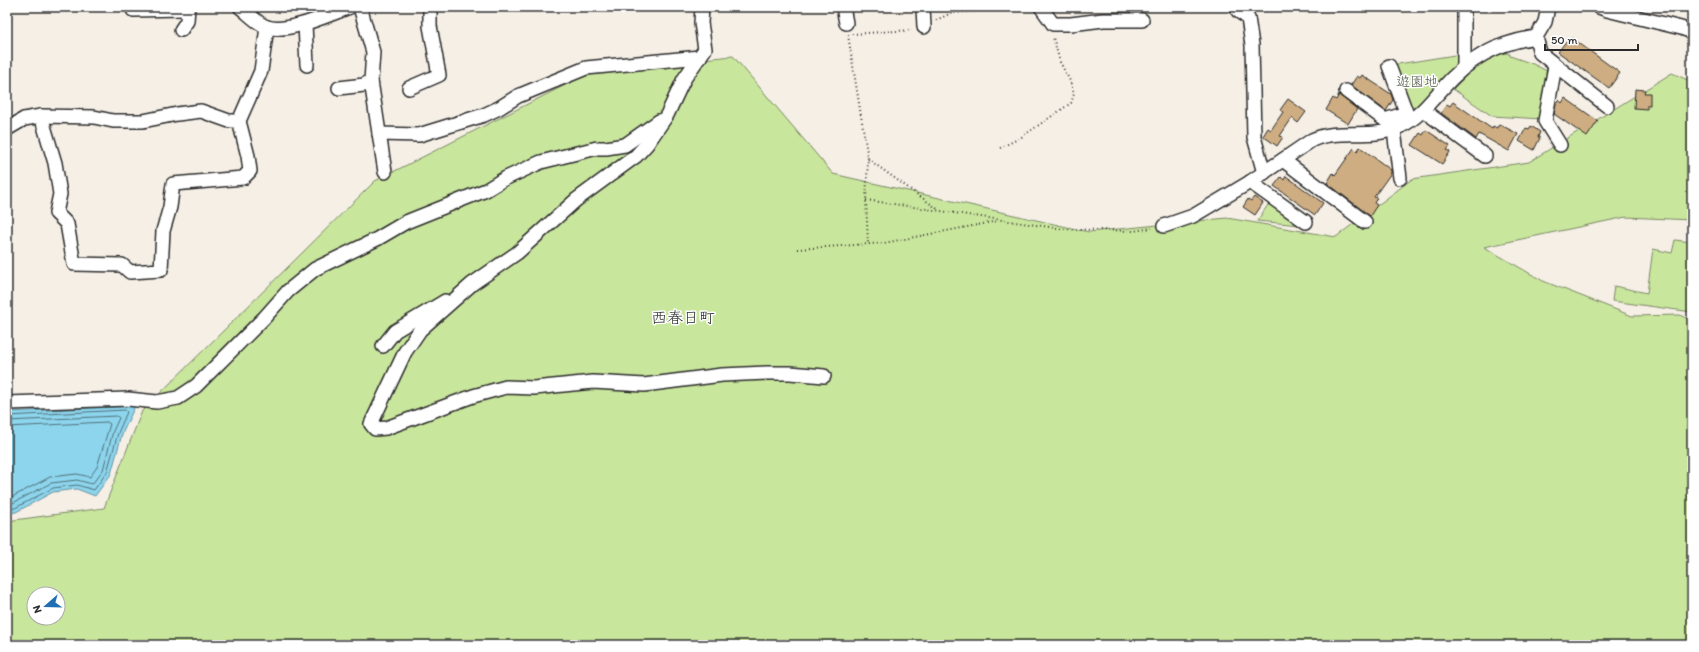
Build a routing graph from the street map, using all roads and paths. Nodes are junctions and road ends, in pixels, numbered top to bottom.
1 (188, 7) edge
2 (240, 7) edge
3 (350, 7) edge
4 (360, 7) edge
5 (430, 7) edge
6 (702, 7) edge
7 (843, 7) edge
8 (923, 7) edge
9 (1041, 7) edge
10 (1236, 7) edge
11 (1464, 7) edge
12 (1548, 7) edge
13 (1599, 7) edge
14 (133, 10) dead end
15 (1142, 20) dead end
16 (846, 23) joint
17 (305, 24) junction
18 (1054, 24) junction
19 (267, 27) junction
20 (924, 27) dead end
21 (181, 30) dead end
22 (1692, 32) edge
23 (1536, 37) junction
24 (700, 57) junction
25 (307, 65) dead end
26 (1389, 66) dead end
27 (1464, 66) junction
28 (1555, 66) junction
29 (371, 81) junction
30 (339, 88) dead end
31 (409, 88) dead end
32 (1346, 91) dead end
33 (1607, 106) dead end
34 (1423, 110) junction
35 (667, 115) junction
36 (41, 116) junction
37 (1408, 117) junction
38 (239, 121) junction
39 (7, 129) edge
40 (1394, 130) junction
41 (379, 134) junction
42 (1560, 145) dead end
43 (1000, 148) dead end
44 (1485, 156) dead end
45 (868, 159) junction
46 (1283, 160) junction
47 (385, 172) dead end
48 (1264, 173) junction
49 (1400, 178) dead end
50 (1250, 182) junction
51 (866, 200) junction
52 (939, 210) junction
53 (999, 220) junction
54 (1306, 222) dead end
55 (1365, 222) dead end
56 (1164, 226) joint
57 (868, 244) junction
58 (797, 249) dead end
59 (470, 286) junction
60 (383, 346) dead end
61 (824, 376) dead end
62 (7, 403) edge

1 - 14 street
1 - 21 street
2 - 19 street
3 - 17 street
4 - 29 street
5 - 31 street
6 - 24 street
7 - 16 street
8 - 20 street
9 - 18 street
10 - 48 street
11 - 27 street
12 - 23 street
13 - 22 street
15 - 18 street
16 - 45 path
17 - 19 street
17 - 25 street
18 - 43 path
19 - 38 street
23 - 27 street
23 - 28 street
24 - 35 street
24 - 41 street
26 - 37 street
27 - 34 street
28 - 33 street
28 - 42 street
29 - 30 street
29 - 41 street
32 - 37 street
34 - 37 street
34 - 44 street
35 - 59 street
35 - 62 street
36 - 38 street
36 - 38 street
36 - 39 street
37 - 40 street
40 - 46 street
40 - 49 street
41 - 47 street
45 - 51 path
45 - 52 path
46 - 48 street
46 - 55 street
48 - 50 street
50 - 54 street
50 - 56 street
51 - 52 path
51 - 57 path
52 - 53 path
53 - 56 path
53 - 57 path
57 - 58 path
59 - 60 street
59 - 61 street

